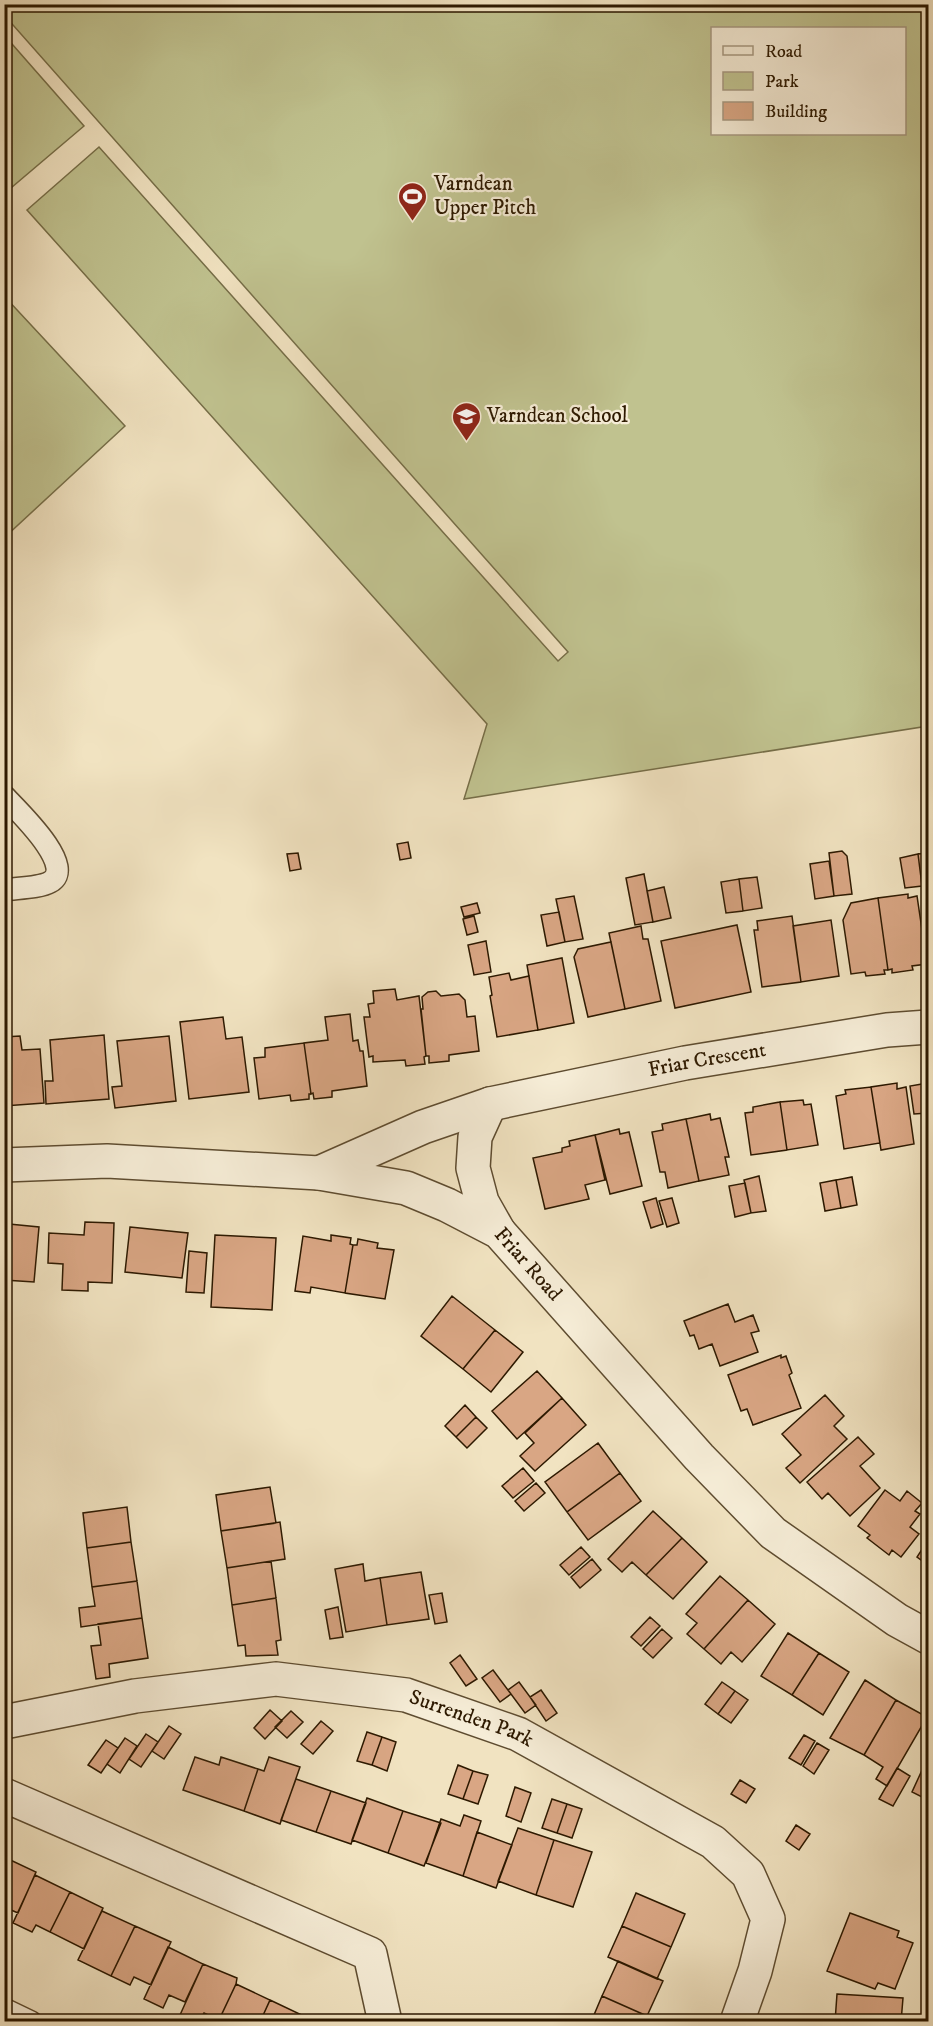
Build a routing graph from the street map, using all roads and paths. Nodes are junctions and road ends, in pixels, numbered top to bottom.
1 (4, 796) edge
2 (4, 890) edge
3 (928, 1027) edge
4 (490, 1104) junction
5 (4, 1165) edge
6 (319, 1173) junction
7 (499, 1232) junction
8 (928, 1637) edge
9 (4, 1722) edge
10 (4, 1794) edge
11 (4, 2009) edge
12 (31, 2022) edge
13 (386, 2022) edge
14 (738, 2022) edge

1 - 2 lane
3 - 4 street, Friar Crescent
4 - 6 street, Friar Crescent
4 - 7 street
5 - 6 street, Friar Road
6 - 7 street, Friar Road
7 - 8 street, Friar Road
9 - 14 street, Surrenden Park
10 - 13 street
11 - 12 lane

